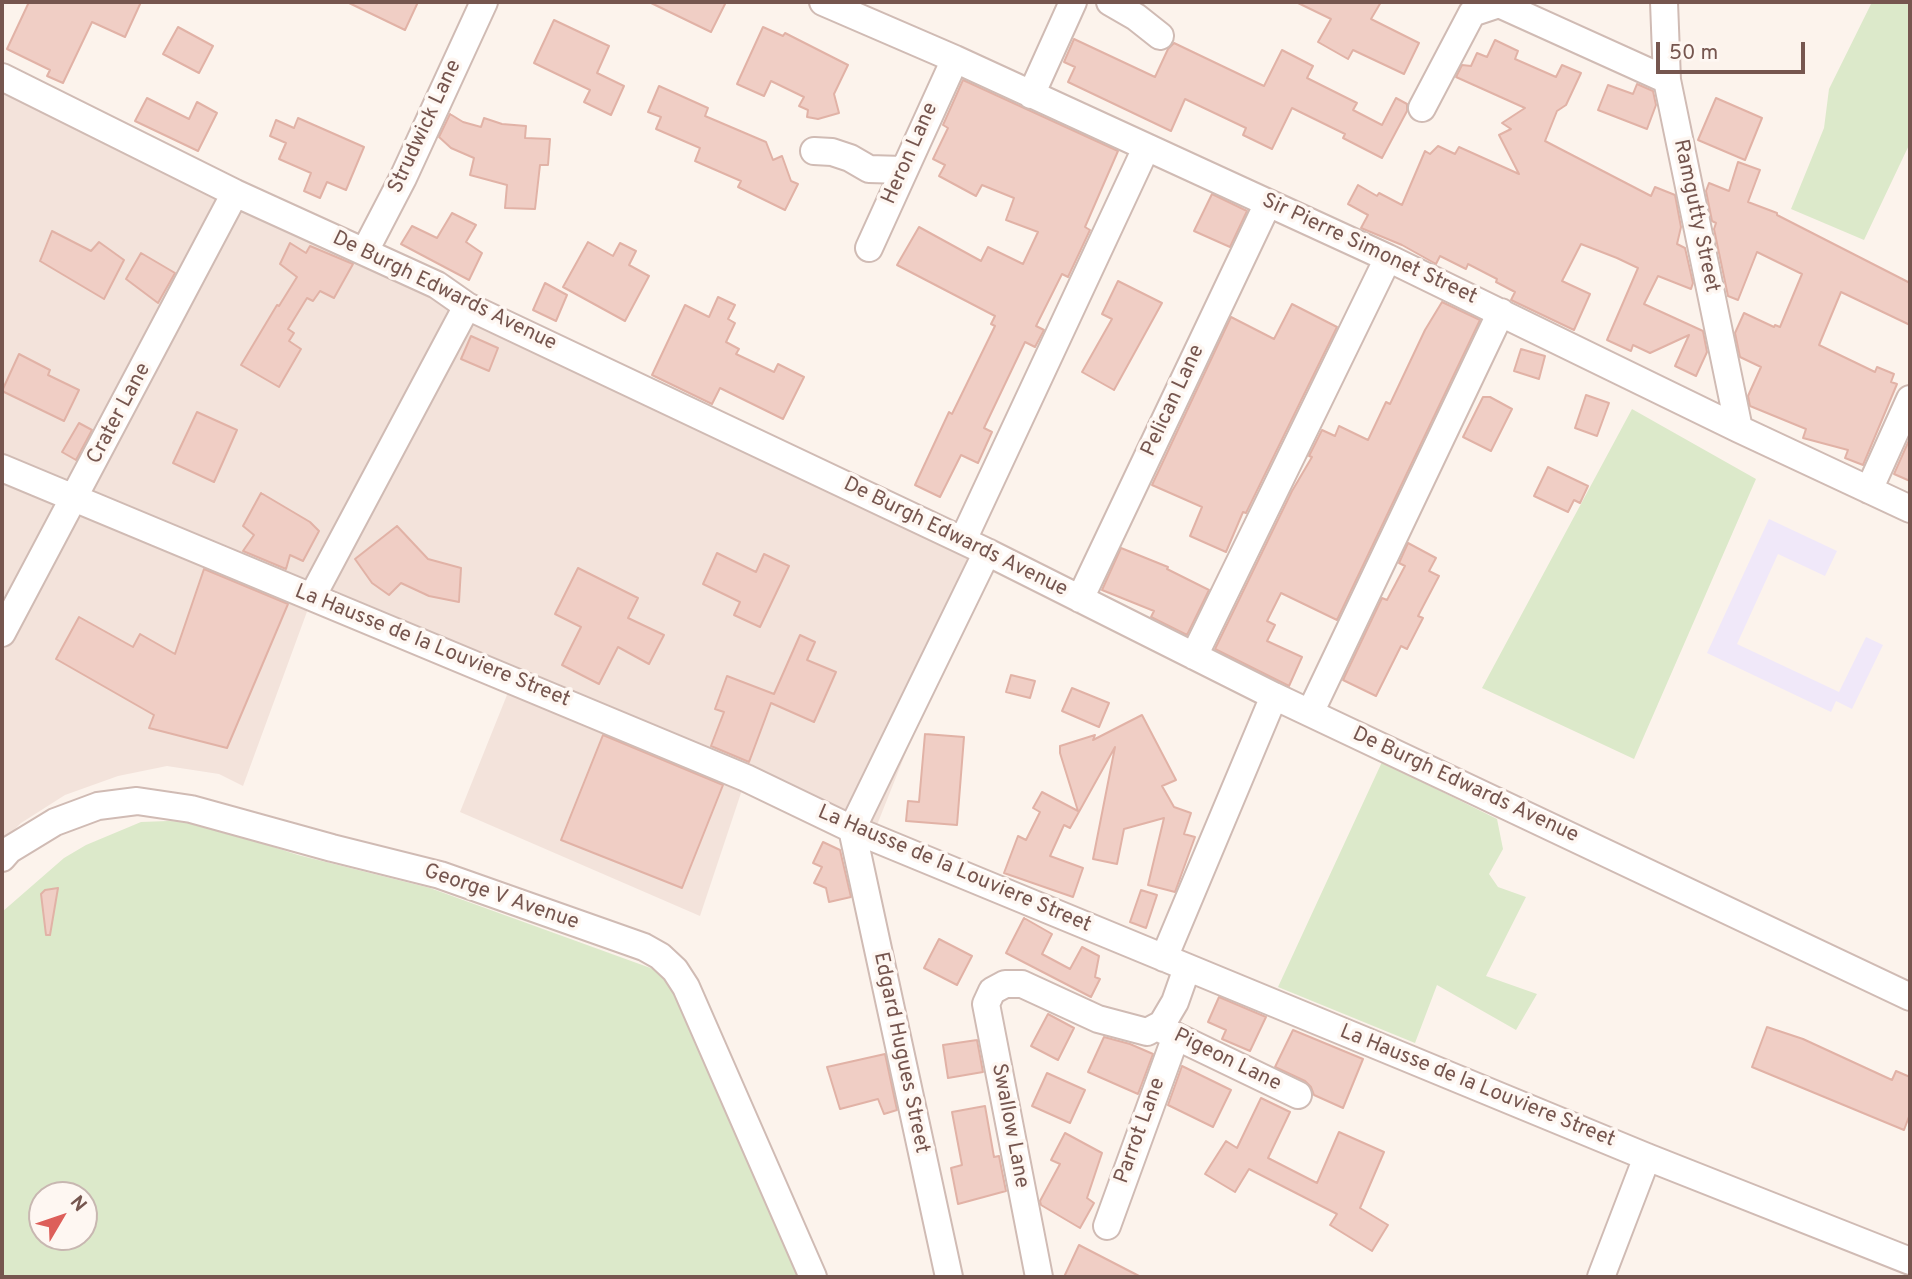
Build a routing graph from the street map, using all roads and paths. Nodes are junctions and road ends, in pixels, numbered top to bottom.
1 (484, 2) edge
2 (823, 2) edge
3 (1073, 2) edge
4 (1110, 2) edge
5 (1664, 2) edge
6 (1160, 36) dead end
7 (955, 59) junction
8 (2, 77) edge
9 (1667, 80) junction
10 (1031, 95) junction
11 (1422, 108) dead end
12 (1146, 148) junction
13 (814, 151) dead end
14 (903, 170) junction
15 (236, 193) junction
16 (1268, 203) junction
17 (869, 248) dead end
18 (365, 251) junction
19 (1388, 258) junction
20 (467, 306) junction
21 (1501, 312) junction
22 (1910, 398) edge
23 (1739, 429) junction
24 (2, 468) edge
25 (1868, 489) junction
26 (75, 500) junction
27 (1910, 509) edge
28 (963, 540) junction
29 (987, 552) junction
30 (312, 597) junction
31 (1080, 599) junction
32 (2, 634) edge
33 (1194, 656) junction
34 (1274, 696) junction
35 (1310, 713) junction
36 (852, 829) junction
37 (4, 850) edge
38 (1175, 963) junction
39 (1005, 984) joint
40 (1910, 997) edge
41 (1160, 1032) junction
42 (1298, 1096) dead end
43 (1647, 1157) junction
44 (1107, 1226) dead end
45 (1910, 1261) edge
46 (813, 1277) edge
47 (949, 1277) edge
48 (1039, 1277) edge
49 (1601, 1277) edge

1 - 18 street, Strudwick Lane
2 - 7 street, Sir Pierre Simonet Street
3 - 10 street
4 - 6 street
5 - 9 street, Ramgutty Street
7 - 10 street, Sir Pierre Simonet Street
7 - 14 street, Heron Lane
8 - 15 street, De Burgh Edwards Avenue
9 - 11 street
9 - 23 street, Ramgutty Street
10 - 12 street, Sir Pierre Simonet Street
12 - 16 street, Sir Pierre Simonet Street
12 - 28 street
13 - 14 street
14 - 17 street, Heron Lane
15 - 18 street, De Burgh Edwards Avenue
15 - 26 street, Crater Lane
16 - 19 street, Sir Pierre Simonet Street
16 - 31 street, Pelican Lane
18 - 20 street, De Burgh Edwards Avenue
19 - 21 street, Sir Pierre Simonet Street
19 - 33 street
20 - 28 street, De Burgh Edwards Avenue
20 - 30 street
21 - 23 street, Sir Pierre Simonet Street
21 - 35 street
22 - 25 street
23 - 25 street, Sir Pierre Simonet Street
24 - 26 street, La Hausse de la Louviere Street
25 - 27 street, Sir Pierre Simonet Street
26 - 30 street, La Hausse de la Louviere Street
26 - 32 street, Crater Lane
28 - 29 street, De Burgh Edwards Avenue
29 - 31 street, De Burgh Edwards Avenue
29 - 36 street
30 - 36 street, La Hausse de la Louviere Street
31 - 33 street, De Burgh Edwards Avenue
33 - 34 street, De Burgh Edwards Avenue
34 - 35 street, De Burgh Edwards Avenue
34 - 38 street, Parrot Lane
35 - 40 street, De Burgh Edwards Avenue
36 - 38 street, La Hausse de la Louviere Street
36 - 47 street, Edgard Hugues Street
37 - 46 street, George V Avenue
38 - 41 street, Parrot Lane
38 - 43 street, La Hausse de la Louviere Street
39 - 41 street, Pigeon Lane
39 - 48 street, Swallow Lane
41 - 42 street, Pigeon Lane
41 - 44 street, Parrot Lane
43 - 45 street, La Hausse de la Louviere Street
43 - 49 street

